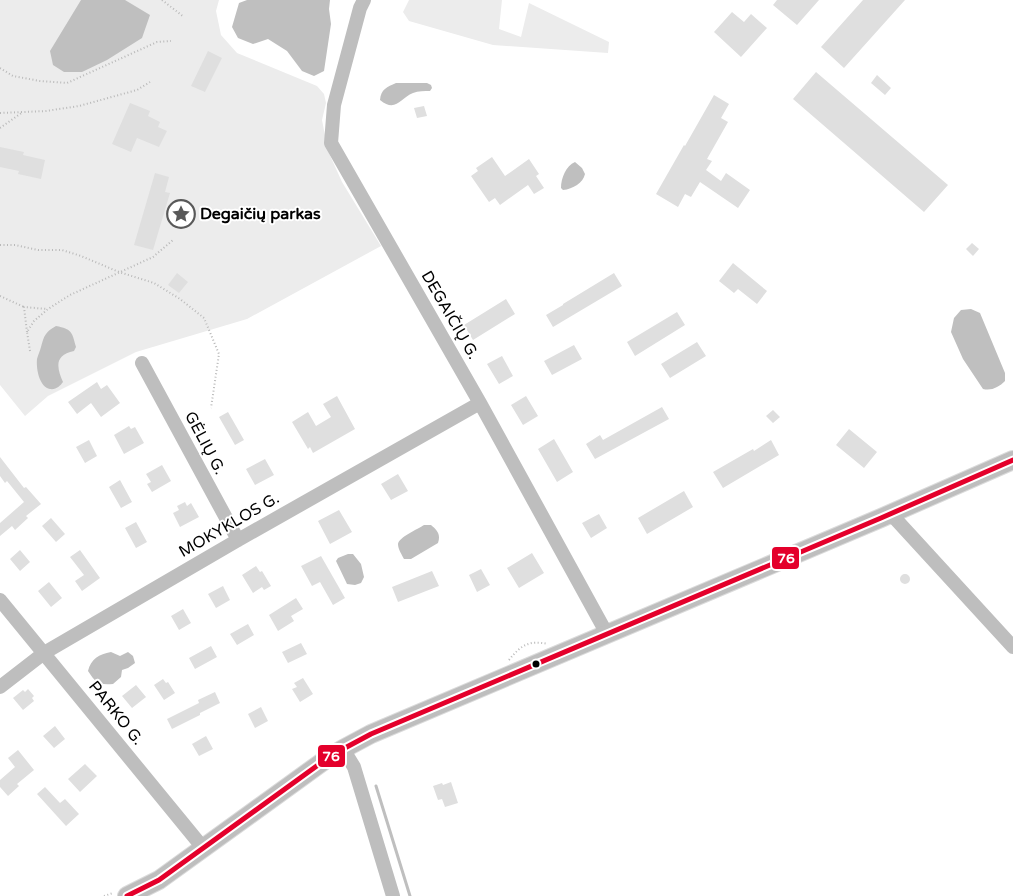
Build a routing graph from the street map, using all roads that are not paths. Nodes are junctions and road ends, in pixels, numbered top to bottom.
1 (364, 0) edge
2 (142, 363) dead end
3 (480, 403) junction
4 (1013, 460) edge
5 (891, 514) junction
6 (238, 540) junction
7 (0, 600) edge
8 (607, 634) junction
9 (1013, 647) edge
10 (44, 653) junction
11 (0, 687) edge
12 (343, 749) junction
13 (204, 849) junction
14 (127, 896) edge
15 (393, 896) edge

1 - 3 street, DEGAIČIŲ G.
2 - 6 street, GĖLIŲ G.
3 - 6 street, MOKYKLOS G.
3 - 8 street, DEGAIČIŲ G.
4 - 5 main road
5 - 8 main road
5 - 9 street
6 - 10 street, MOKYKLOS G.
7 - 10 street, PARKO G.
8 - 12 main road
10 - 11 street, MOKYKLOS G.
10 - 13 street, PARKO G.
12 - 13 main road
12 - 15 street
13 - 14 main road

